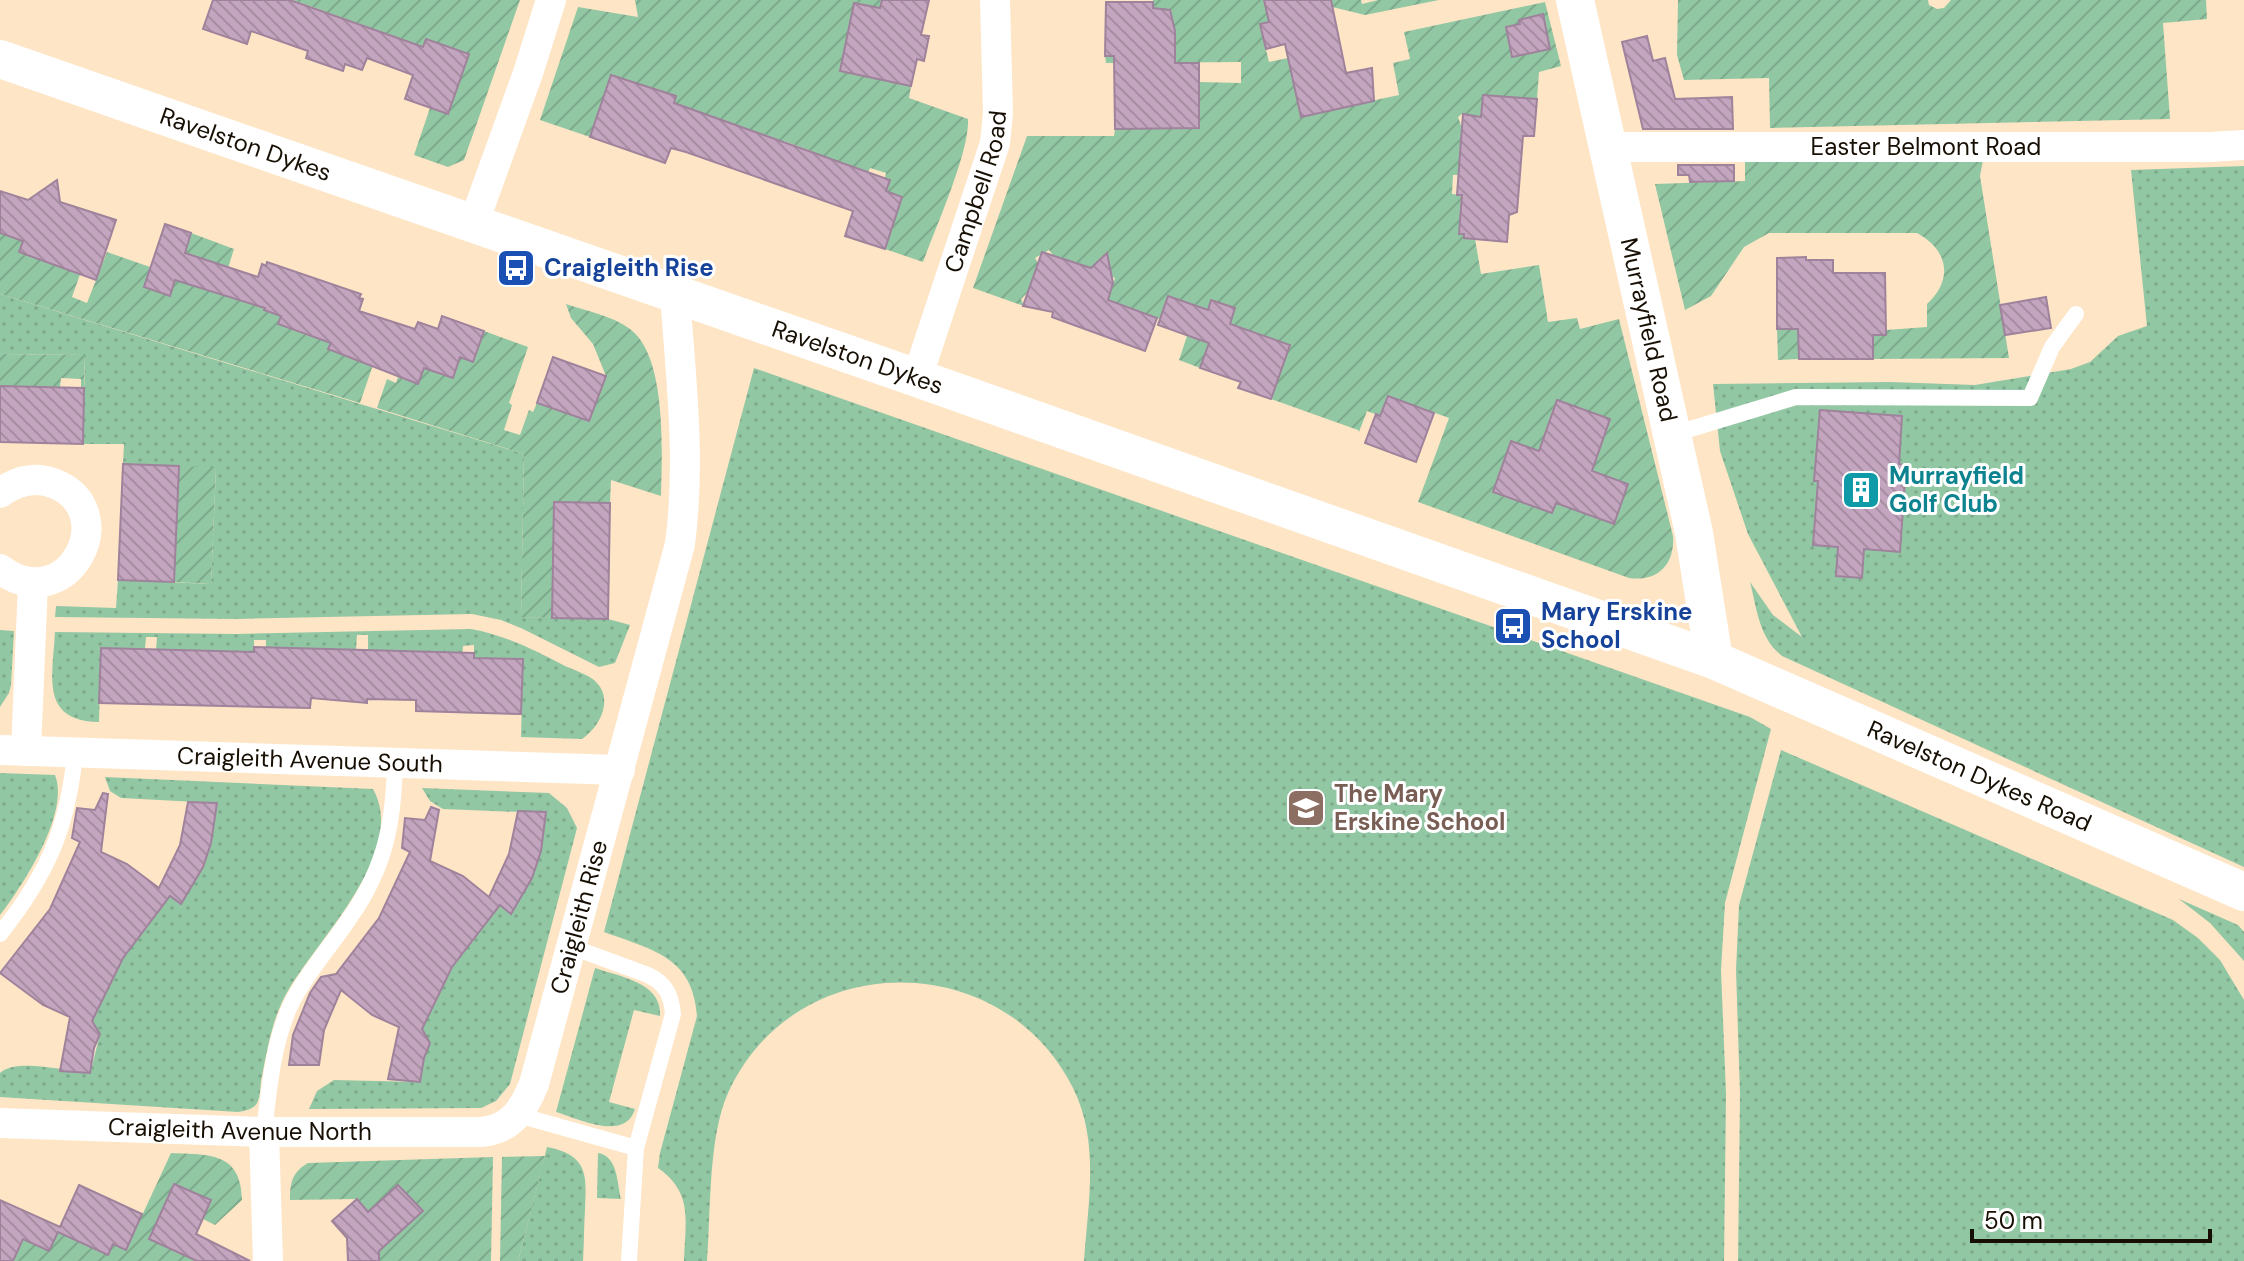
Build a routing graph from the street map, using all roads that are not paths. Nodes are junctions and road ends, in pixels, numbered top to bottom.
1 (551, 0) edge
2 (995, 0) edge
3 (1575, 0) edge
4 (0, 59) edge
5 (2244, 145) edge
6 (1608, 147) junction
7 (473, 225) junction
8 (675, 295) junction
9 (2076, 314) dead end
10 (917, 378) junction
11 (1674, 434) junction
12 (0, 493) edge
13 (0, 569) edge
14 (33, 583) junction
15 (1714, 660) junction
16 (13, 751) edge
17 (75, 753) junction
18 (395, 761) junction
19 (620, 770) junction
20 (2244, 892) edge
21 (0, 934) edge
22 (572, 947) junction
23 (518, 1115) junction
24 (0, 1123) edge
25 (264, 1132) junction
26 (636, 1148) junction
27 (268, 1261) edge
28 (629, 1261) edge

1 - 7 street
2 - 10 street, Campbell Road
3 - 6 street, Murrayfield Road
4 - 7 street, Ravelston Dykes
5 - 6 street, Easter Belmont Road
6 - 11 street, Murrayfield Road
7 - 8 street, Ravelston Dykes
8 - 10 street, Ravelston Dykes
8 - 19 street, Craigleith Rise
9 - 11 lane
10 - 15 street, Ravelston Dykes
11 - 15 street, Murrayfield Road
12 - 14 street
13 - 14 street
14 - 16 street
15 - 20 street, Ravelston Dykes Road
16 - 17 street, Craigleith Avenue South
17 - 18 street, Craigleith Avenue South
17 - 21 lane
18 - 19 street, Craigleith Avenue South
18 - 25 lane
19 - 22 street, Craigleith Rise
22 - 23 street, Craigleith Rise
22 - 26 lane
23 - 25 street, Craigleith Avenue North
23 - 26 lane
24 - 25 street, Craigleith Avenue North
25 - 27 street
26 - 28 lane

